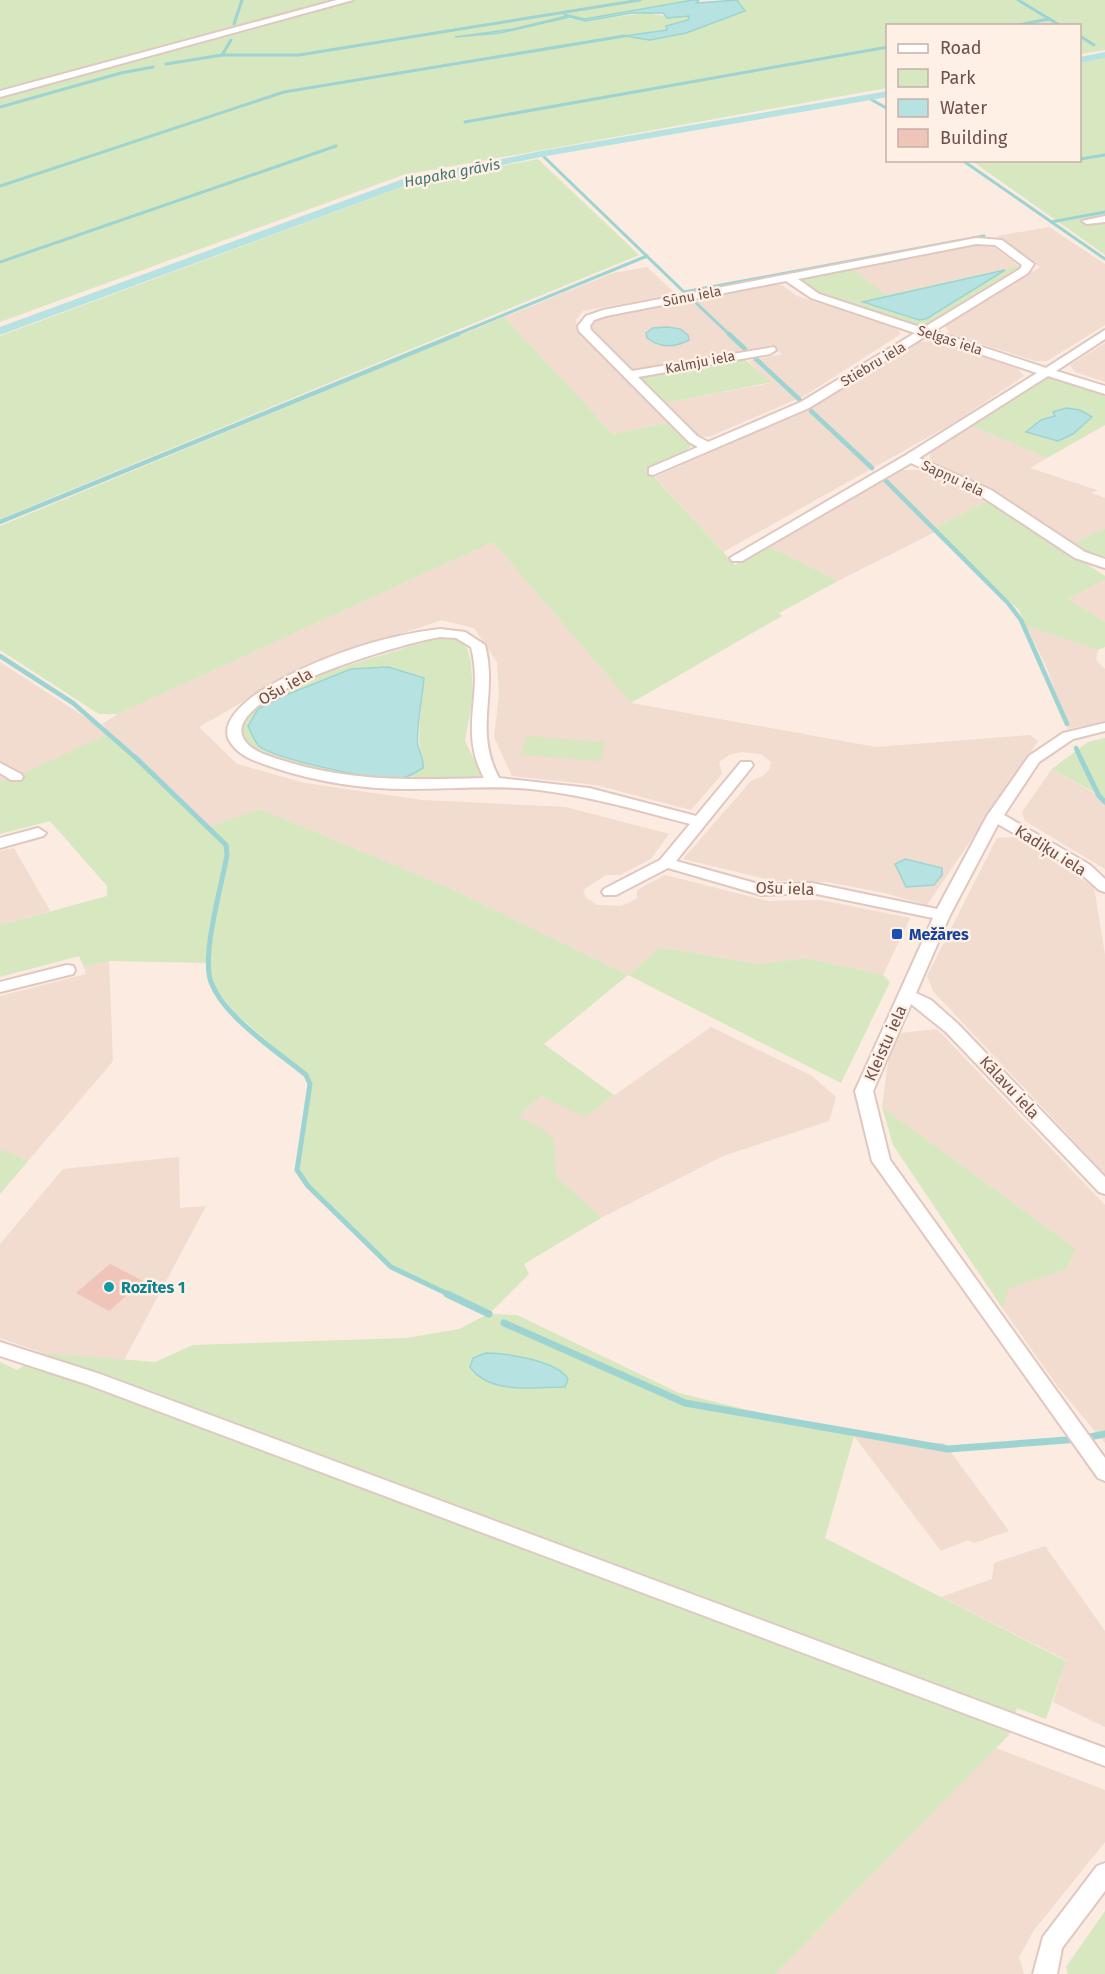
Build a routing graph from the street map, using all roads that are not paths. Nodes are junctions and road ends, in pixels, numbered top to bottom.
1 (348, 0) edge
2 (0, 94) edge
3 (1105, 219) edge
4 (1087, 221) dead end
5 (976, 241) joint
6 (788, 277) junction
7 (925, 332) junction
8 (1105, 334) edge
9 (770, 350) dead end
10 (1047, 372) junction
11 (630, 375) junction
12 (1105, 390) edge
13 (707, 447) junction
14 (909, 458) junction
15 (653, 471) dead end
16 (737, 558) dead end
17 (1105, 564) edge
18 (1105, 727) edge
19 (746, 765) dead end
20 (0, 766) edge
21 (16, 777) dead end
22 (494, 782) junction
23 (995, 816) junction
24 (698, 821) junction
25 (38, 833) dead end
26 (0, 843) edge
27 (666, 863) junction
28 (1105, 887) edge
29 (610, 891) dead end
30 (942, 915) junction
31 (67, 970) dead end
32 (0, 987) edge
33 (907, 995) junction
34 (1105, 1188) edge
35 (0, 1349) edge
36 (1105, 1473) edge
37 (1105, 1757) edge
38 (1105, 1873) edge
39 (1045, 1974) edge

1 - 2 street
3 - 4 street
5 - 6 street, Sūnu iela
5 - 7 street, Stiebru iela
6 - 7 street, Selgas iela
6 - 11 street, Sūnu iela
7 - 10 street, Selgas iela
7 - 13 street, Stiebru iela
8 - 10 street
9 - 11 street, Kalmju iela
10 - 12 street, Selgas iela
10 - 14 street
11 - 13 street, Sūnu iela
13 - 15 street, Stiebru iela
14 - 16 street, Sapņu iela
14 - 17 street, Sapņu iela
18 - 23 street, Kleistu iela
19 - 24 street
20 - 21 street
22 - 22 street, Ošu iela
22 - 24 street, Ošu iela
23 - 28 street, Kadiķu iela
23 - 30 street, Kleistu iela
24 - 27 street
25 - 26 street
27 - 29 street
27 - 30 street, Ošu iela
30 - 33 street, Kleistu iela
31 - 32 street
33 - 34 street, Kālavu iela
33 - 36 street, Kleistu iela
35 - 37 street
38 - 39 street

